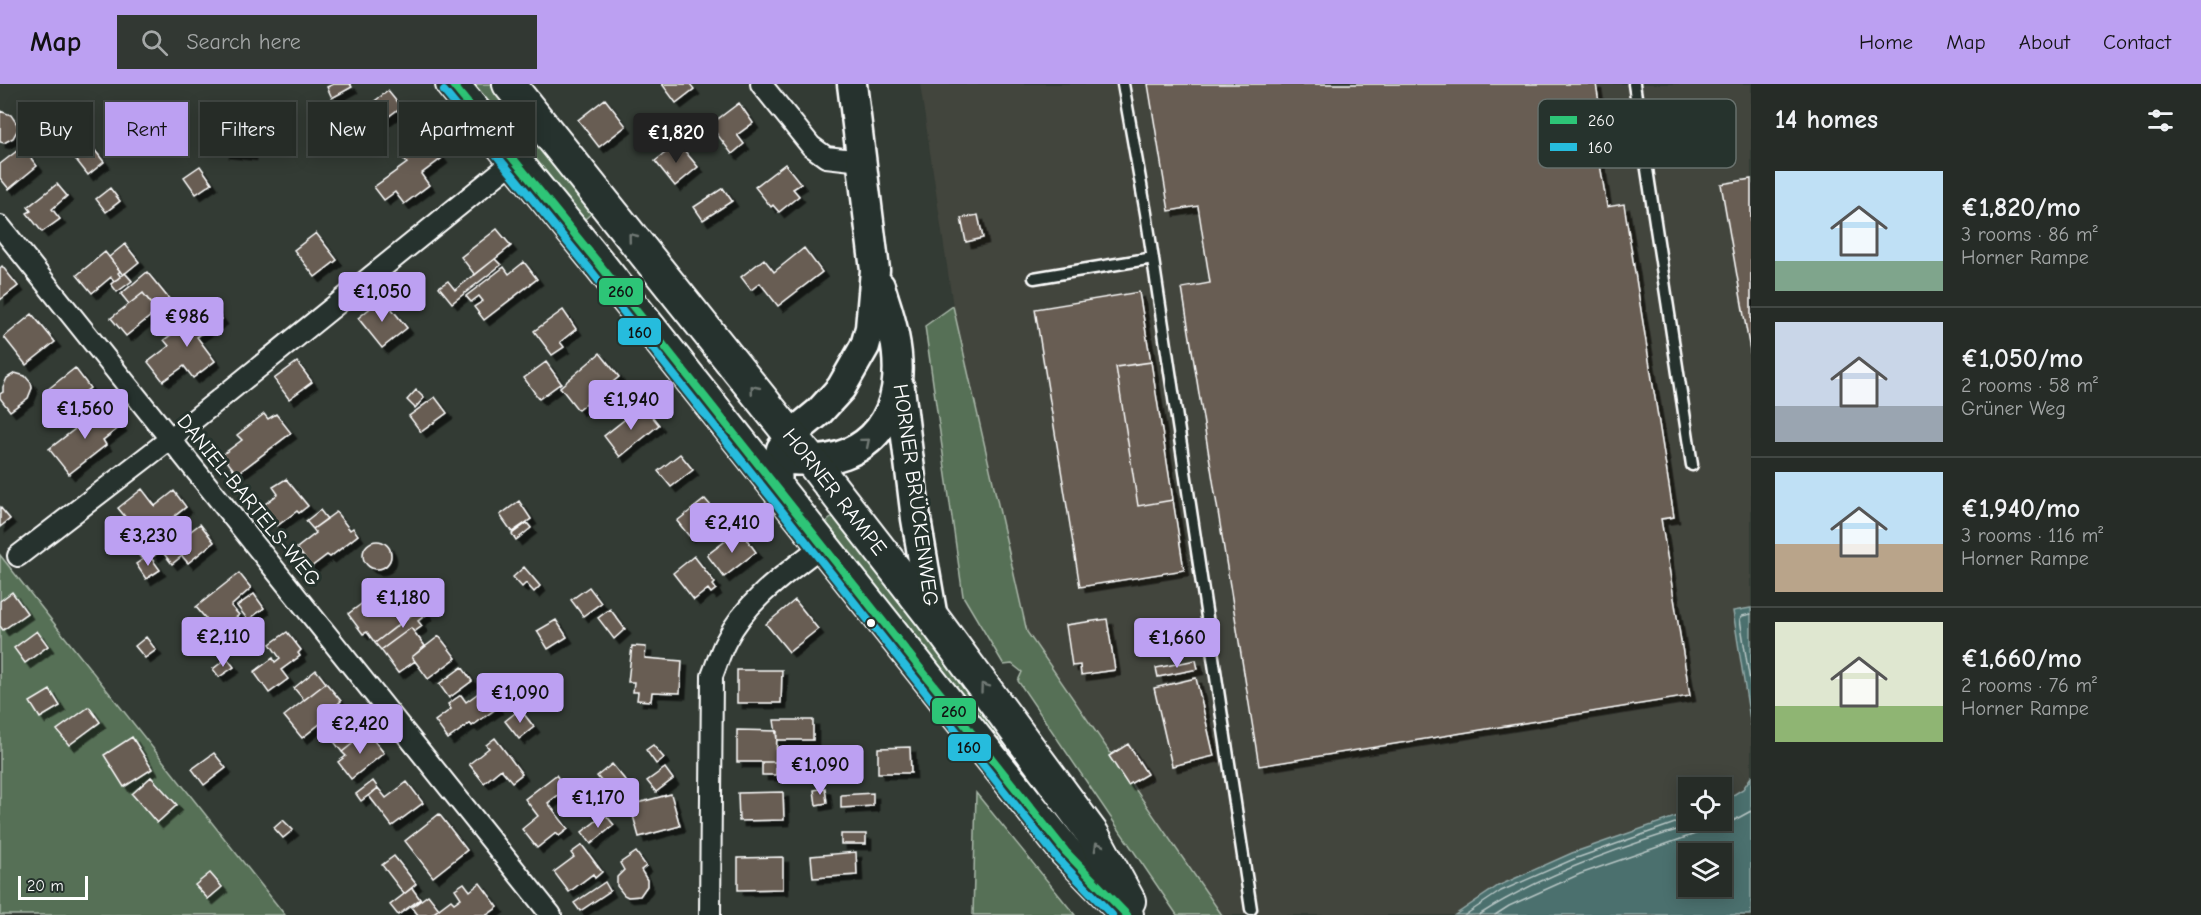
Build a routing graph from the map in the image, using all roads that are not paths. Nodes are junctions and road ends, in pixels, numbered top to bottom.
1 (452, 84) edge
2 (509, 84) edge
3 (761, 84) edge
4 (852, 84) edge
5 (1123, 84) edge
6 (1634, 84) edge
7 (1636, 99) edge
8 (514, 161) junction
9 (862, 161) junction
10 (1647, 168) edge
11 (0, 226) edge
12 (1153, 258) junction
13 (875, 270) junction
14 (1034, 278) dead end
15 (898, 373) junction
16 (170, 439) junction
17 (737, 439) junction
18 (784, 446) junction
19 (812, 462) junction
20 (1692, 465) dead end
21 (778, 490) junction
22 (823, 545) junction
23 (18, 556) dead end
24 (933, 618) junction
25 (1251, 909) dead end
26 (551, 915) edge
27 (710, 915) edge
28 (1127, 915) edge
29 (1137, 915) edge

1 - 8 main road, HORNER RAMPE
18 -> 2 main road, HORNER RAMPE
3 - 9 street
4 - 9 street, HORNER BRÜCKENWEG
5 - 12 lane
6 - 7 lane
8 - 16 street
8 - 17 main road, HORNER RAMPE
9 - 13 street, HORNER BRÜCKENWEG
10 - 20 lane
11 - 16 street, DANIEL-BARTELS-WEG
12 - 14 lane
12 - 25 lane
13 - 15 street, HORNER BRÜCKENWEG
13 - 18 street, HORNER BRÜCKENWEG
19 -> 15 street, HORNER BRÜCKENWEG
15 - 24 street, HORNER BRÜCKENWEG
16 - 23 street
16 - 26 street, DANIEL-BARTELS-WEG
17 - 18 street
17 - 21 main road, HORNER RAMPE
18 - 19 main road, HORNER RAMPE
18 - 21 street
19 - 24 main road, HORNER RAMPE
21 - 22 main road, HORNER RAMPE
22 - 27 street
22 - 28 main road, HORNER RAMPE
29 -> 24 main road, HORNER RAMPE

